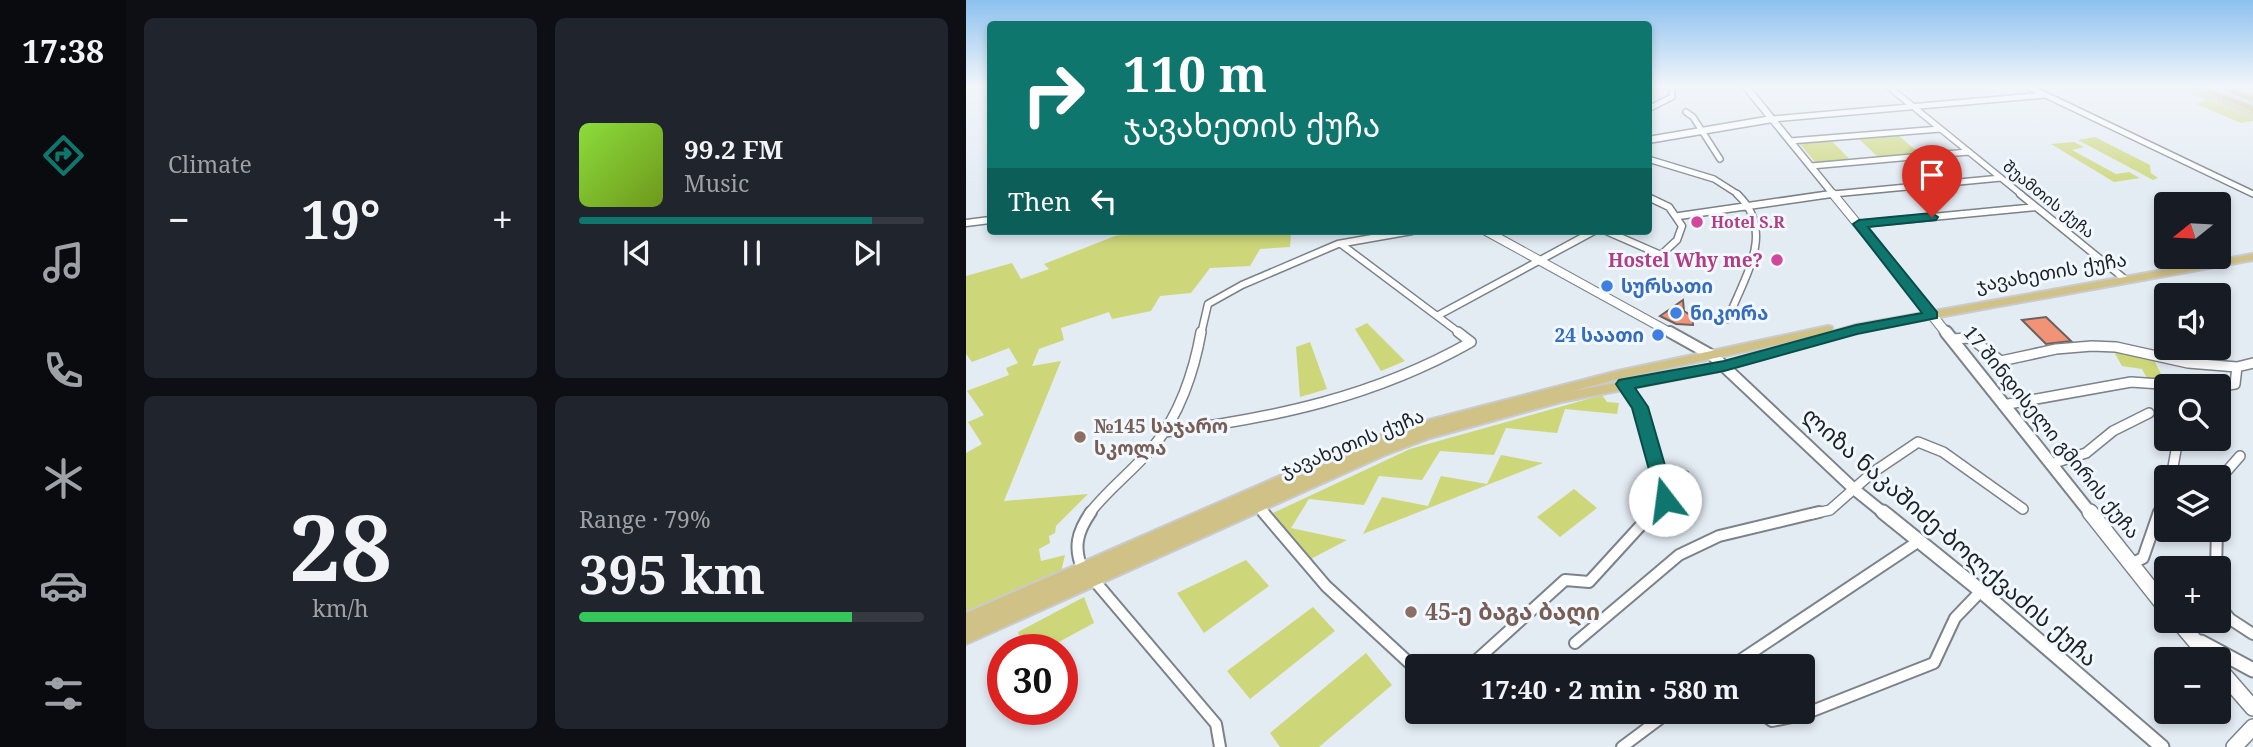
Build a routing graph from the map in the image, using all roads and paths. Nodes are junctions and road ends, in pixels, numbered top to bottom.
1 (1694, 122) edge
2 (1751, 122) edge
3 (1774, 122) edge
4 (1932, 122) edge
5 (2101, 122) edge
6 (1700, 129) junction
7 (1940, 129) junction
8 (1652, 139) edge
9 (1790, 142) junction
10 (1968, 152) junction
11 (1720, 159) dead end
12 (1652, 160) edge
13 (1811, 166) junction
14 (2001, 178) junction
15 (1834, 193) junction
16 (2253, 194) edge
17 (1652, 199) edge
18 (2036, 207) junction
19 (1748, 208) junction
20 (1679, 216) junction
21 (987, 220) edge
22 (966, 223) edge
23 (1859, 224) junction
24 (1390, 235) edge
25 (1493, 235) edge
26 (1587, 235) edge
27 (1615, 235) edge
28 (1341, 244) junction
29 (2250, 259) edge
30 (1541, 261) junction
31 (2126, 280) junction
32 (1932, 315) junction
33 (1437, 316) junction
34 (1856, 329) junction
35 (1951, 339) junction
36 (1713, 356) junction
37 (2253, 363) edge
38 (1724, 366) junction
39 (2237, 367) junction
40 (1624, 384) junction
41 (2154, 384) edge
42 (2231, 385) edge
43 (2003, 405) junction
44 (2149, 413) dead end
45 (1165, 432) junction
46 (2240, 456) dead end
47 (2050, 464) junction
48 (2231, 466) edge
49 (1854, 489) junction
50 (1259, 504) junction
51 (2023, 509) dead end
52 (2154, 526) edge
53 (1919, 541) junction
54 (2131, 564) junction
55 (1089, 575) junction
56 (1981, 591) junction
57 (2154, 593) edge
58 (2231, 620) edge
59 (966, 621) edge
60 (2189, 634) joint
61 (2253, 634) edge
62 (966, 636) edge
63 (1575, 643) dead end
64 (2200, 647) edge
65 (1483, 654) edge
66 (1750, 654) edge
67 (1405, 659) edge
68 (2253, 670) edge
69 (2231, 683) edge
70 (2253, 708) edge
71 (1815, 710) edge
72 (1653, 724) edge
73 (1220, 747) edge
74 (1622, 747) edge
75 (2162, 747) edge

1 - 6 street
2 - 6 street
3 - 9 street
4 - 7 street, შუამთის ქუჩა
5 - 16 street
6 - 8 street
6 - 11 street
7 - 9 street
7 - 10 street, შუამთის ქუჩა
9 - 13 street
10 - 13 street
10 - 14 street, შუამთის ქუჩა
12 - 19 street
13 - 15 street
14 - 15 street
14 - 18 street, შუამთის ქუჩა
15 - 19 street
15 - 23 street
17 - 20 street
18 - 23 street
18 - 31 street, შუამთის ქუჩა
19 - 19 street
19 - 20 street
20 - 27 street
21 - 22 street
23 - 32 street
24 - 28 street
25 - 30 street, ლიზა ნაკაშიძე-ბოლქვაძის ქუჩა
26 - 30 street
28 - 33 street
28 - 45 street
29 - 31 main road, ჯავახეთის ქუჩა
30 - 33 street
30 - 36 street, ლიზა ნაკაშიძე-ბოლქვაძის ქუჩა
31 - 32 main road, ჯავახეთის ქუჩა
32 - 34 main road, ჯავახეთის ქუჩა
32 - 35 main road, 17 შინდისელი გმირის ქუჩა
33 - 45 street
34 - 36 main road, ჯავახეთის ქუჩა
34 - 38 main road, ჯავახეთის ქუჩა
35 - 39 street
35 - 43 main road, 17 შინდისელი გმირის ქუჩა
36 - 38 street, ლიზა ნაკაშიძე-ბოლქვაძის ქუჩა
36 - 55 main road, ჯავახეთის ქუჩა
37 - 39 street
38 - 40 main road, ჯავახეთის ქუჩა
38 - 49 street, ლიზა ნაკაშიძე-ბოლქვაძის ქუჩა
39 - 42 street
40 - 50 main road, ჯავახეთის ქუჩა
40 - 65 street
41 - 43 street
43 - 47 main road, 17 შინდისელი გმირის ქუჩა
44 - 47 street
45 - 55 street
46 - 48 street
47 - 54 main road, 17 შინდისელი გმირის ქუჩა
49 - 51 street
49 - 53 street, ლიზა ნაკაშიძე-ბოლქვაძის ქუჩა
49 - 63 street
50 - 55 main road, ჯავახეთის ქუჩა
50 - 67 street
52 - 54 street
53 - 56 street, ლიზა ნაკაშიძე-ბოლქვაძის ქუჩა
53 - 66 street
54 - 57 main road, 17 შინდისელი გმირის ქუჩა
55 - 59 main road, ჯავახეთის ქუჩა
55 - 62 main road, ჯავახეთის ქუჩა
55 - 73 street
56 - 71 street
56 - 75 street, ლიზა ნაკაშიძე-ბოლქვაძის ქუჩა
58 - 61 street
60 - 64 main road
60 - 68 street
69 - 70 main road
72 - 74 street

